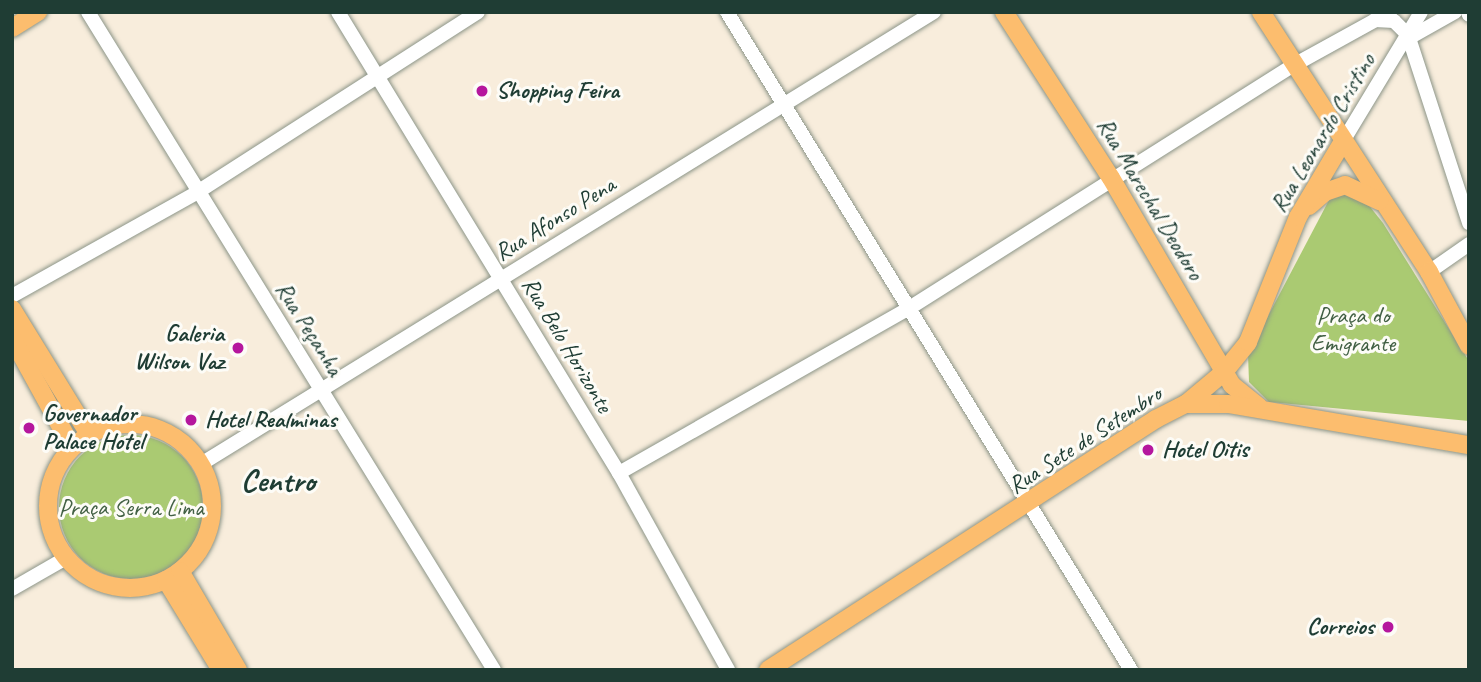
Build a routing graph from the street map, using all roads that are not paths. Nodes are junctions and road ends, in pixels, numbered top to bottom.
1 (38, 12) edge
2 (88, 12) edge
3 (338, 12) edge
4 (478, 12) edge
5 (727, 12) edge
6 (934, 12) edge
7 (1004, 12) edge
8 (1261, 12) edge
9 (1390, 12) edge
10 (1421, 12) edge
11 (1455, 12) edge
12 (1375, 20) junction
13 (12, 28) edge
14 (1409, 38) junction
15 (1294, 65) junction
16 (376, 75) junction
17 (785, 103) junction
18 (1342, 143) junction
19 (1111, 178) junction
20 (196, 192) junction
21 (1393, 216) junction
22 (1298, 217) junction
23 (1469, 223) edge
24 (1469, 244) edge
25 (1429, 272) junction
26 (500, 279) junction
27 (12, 296) edge
28 (911, 307) junction
29 (12, 309) edge
30 (12, 338) edge
31 (1469, 346) edge
32 (1224, 372) junction
33 (322, 392) junction
34 (1186, 404) junction
35 (1270, 414) junction
36 (89, 434) junction
37 (1469, 434) edge
38 (1444, 441) junction
39 (1469, 445) edge
40 (72, 447) junction
41 (201, 464) junction
42 (619, 474) junction
43 (1030, 504) junction
44 (66, 558) junction
45 (173, 575) junction
46 (12, 589) edge
47 (220, 670) edge
48 (238, 670) edge
49 (494, 670) edge
50 (728, 670) edge
51 (768, 670) edge
52 (1131, 670) edge

1 - 13 main road
2 - 20 street, Rua Peçanha
3 - 16 street, Rua Belo Horizonte
4 - 16 street
5 - 17 street
6 - 17 street, Rua Afonso Pena
7 - 19 main road, Rua Marechal Deodoro
8 - 15 main road
9 - 12 street
10 - 14 street, Rua Leonardo Cristino
11 - 14 street
12 - 14 street
12 - 15 street
14 - 18 street, Rua Leonardo Cristino
14 - 23 street
15 - 18 main road
15 - 19 street
16 - 20 street
16 - 26 street, Rua Belo Horizonte
17 - 26 street, Rua Afonso Pena
17 - 28 street
18 - 21 main road
18 - 22 main road, Rua Leonardo Cristino
19 - 28 street
19 - 32 main road, Rua Marechal Deodoro
20 - 27 street
20 - 33 street, Rua Peçanha
21 - 22 main road
21 - 25 main road
22 - 32 main road, Rua Leonardo Cristino
24 - 25 street
25 - 31 main road
26 - 33 street, Rua Afonso Pena
26 - 42 street, Rua Belo Horizonte
28 - 42 street
28 - 43 street
29 - 36 main road
30 - 40 main road
32 - 34 main road
32 - 35 main road
33 - 41 street, Rua Afonso Pena
33 - 49 street, Rua Peçanha
34 - 35 main road, Rua Sete de Setembro
34 - 43 main road, Rua Sete de Setembro
35 - 38 main road, Rua Sete de Setembro
36 - 40 main road
36 - 41 main road
37 - 38 main road
38 - 39 main road, Rua Sete de Setembro
40 - 44 main road
41 - 45 main road
42 - 50 street, Rua Belo Horizonte
43 - 51 main road, Rua Sete de Setembro
43 - 52 street
44 - 45 main road
44 - 46 street
45 - 47 main road
45 - 48 main road

